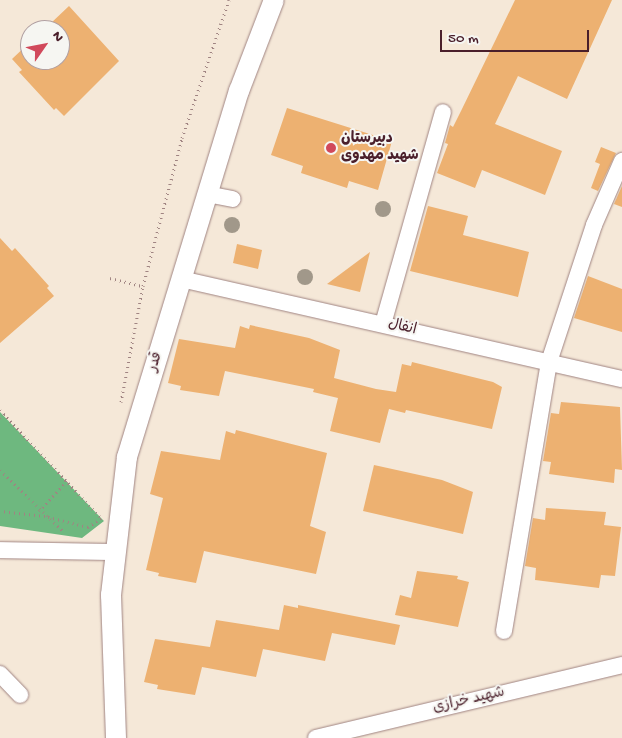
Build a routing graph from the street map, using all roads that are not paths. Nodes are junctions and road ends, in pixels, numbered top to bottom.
1 (274, 0) edge
2 (443, 112) dead end
3 (622, 161) edge
4 (233, 199) dead end
5 (205, 202) junction
6 (181, 279) junction
7 (383, 324) junction
8 (550, 362) junction
9 (622, 379) edge
10 (0, 550) edge
11 (118, 552) junction
12 (504, 631) dead end
13 (622, 665) edge
14 (0, 674) edge
15 (20, 695) dead end
16 (116, 738) edge
17 (316, 738) edge

1 - 5 street, قدر
2 - 7 street
3 - 8 street
4 - 5 street
5 - 6 street, قدر
6 - 7 street, انفال
6 - 11 street, قدر
7 - 8 street, انفال
8 - 9 street, انفال
8 - 12 street
10 - 11 street
11 - 16 street, قدر
13 - 17 street, شهید خرازی
14 - 15 street

